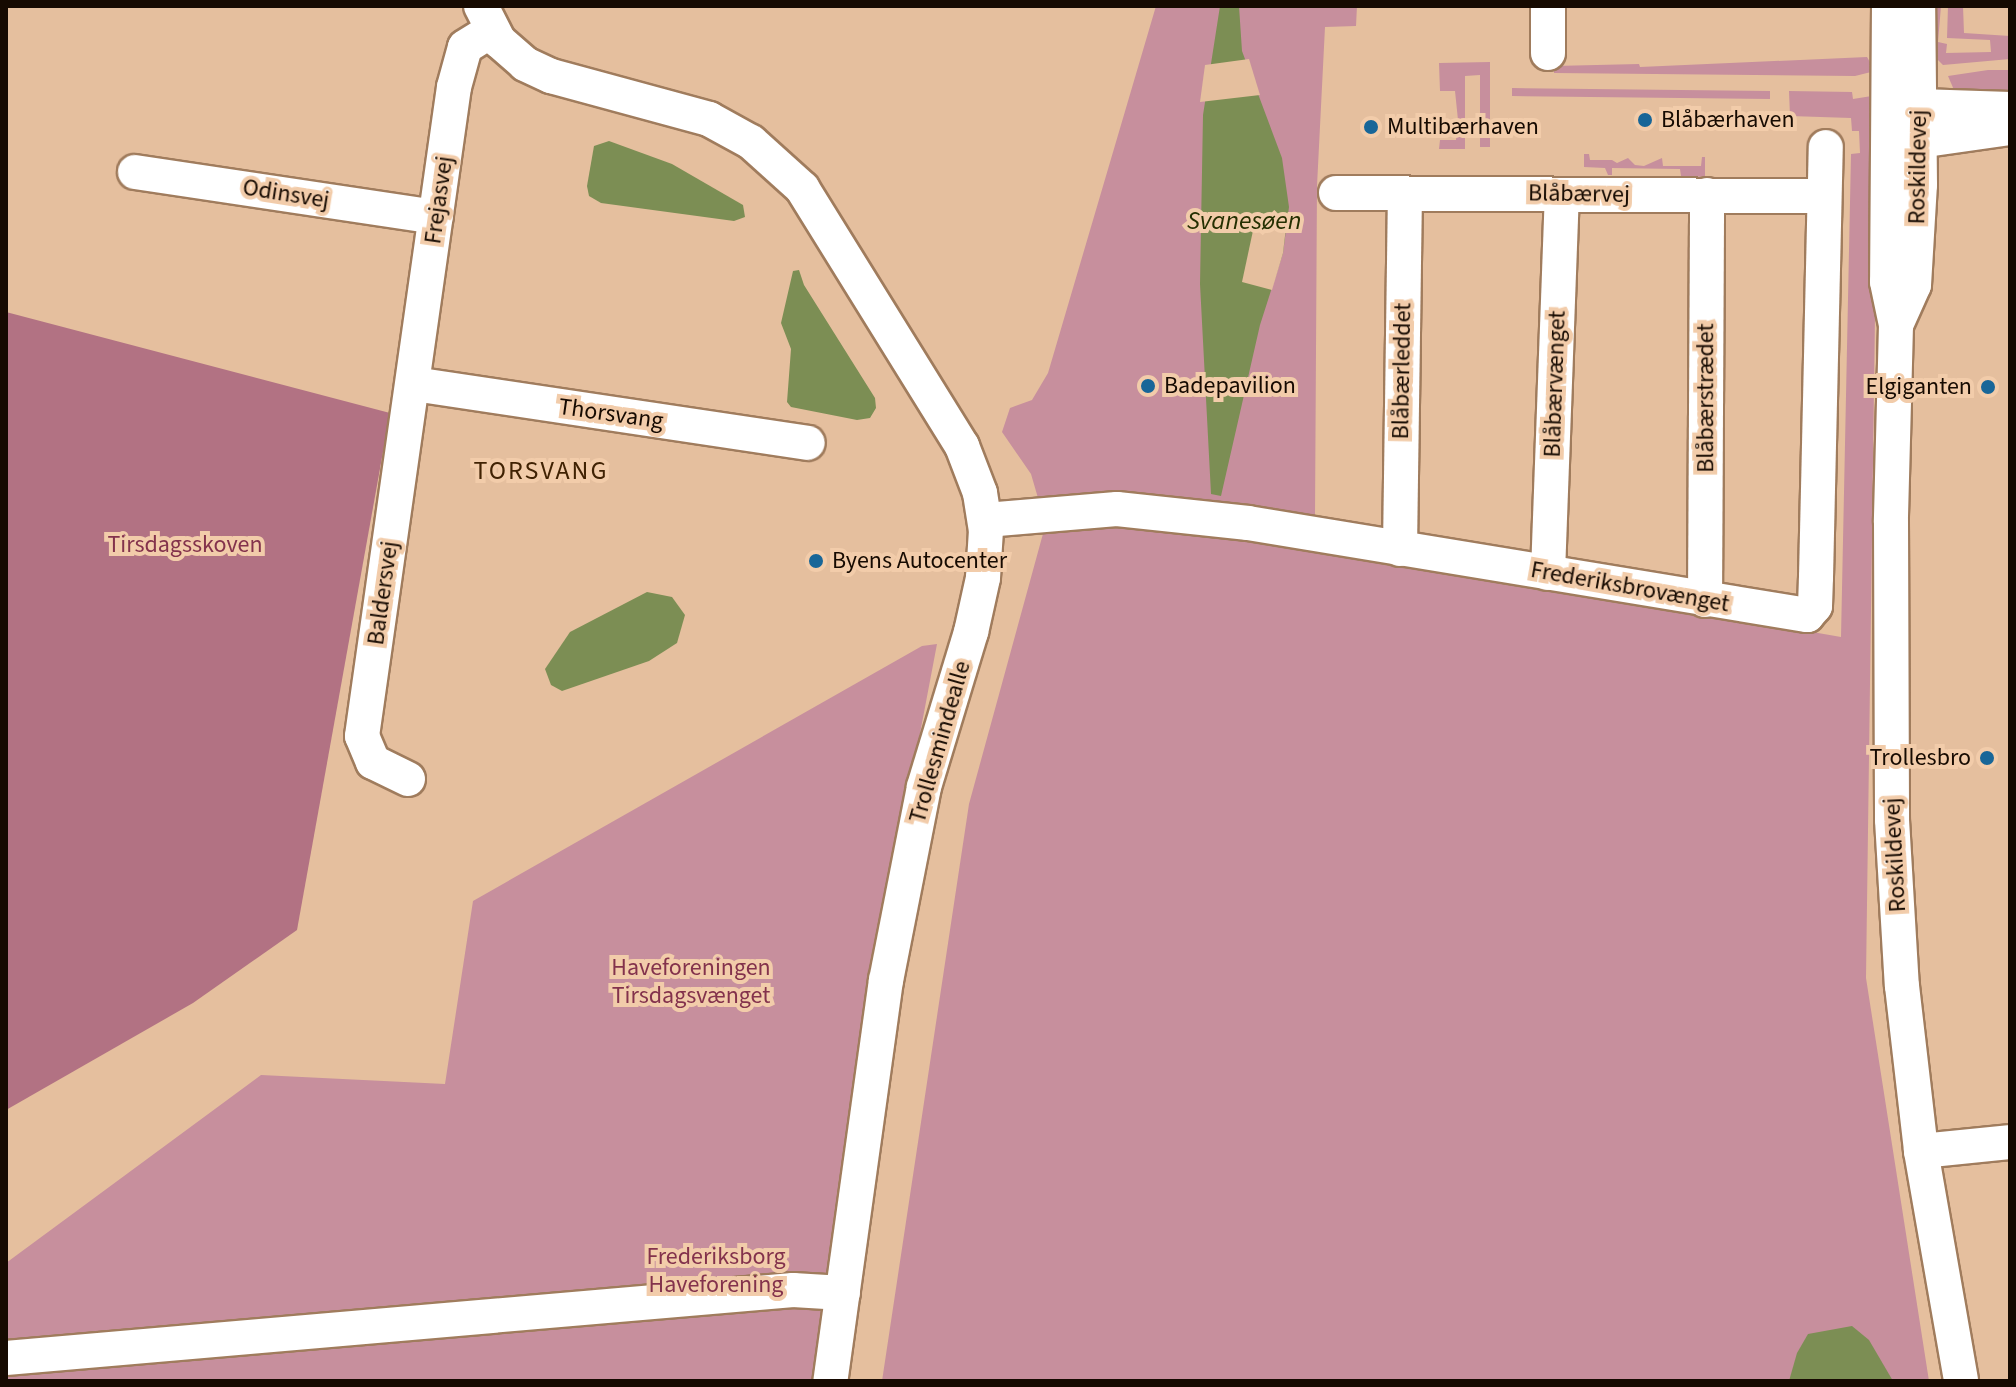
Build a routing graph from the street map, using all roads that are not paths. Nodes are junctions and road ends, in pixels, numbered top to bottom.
1 (1548, 6) edge
2 (1889, 6) edge
3 (1918, 6) edge
4 (486, 18) edge
5 (1548, 53) dead end
6 (1919, 106) junction
7 (2010, 109) edge
8 (2010, 128) edge
9 (1905, 132) junction
10 (1826, 147) dead end
11 (774, 161) joint
12 (135, 172) dead end
13 (1336, 193) dead end
14 (1405, 194) junction
15 (1562, 195) junction
16 (1707, 195) junction
17 (1823, 196) junction
18 (436, 217) junction
19 (414, 384) junction
20 (808, 443) dead end
21 (986, 520) junction
22 (1400, 549) junction
23 (1548, 573) junction
24 (1705, 600) junction
25 (408, 779) dead end
26 (2010, 1142) edge
27 (1921, 1151) junction
28 (843, 1293) junction
29 (6, 1358) edge
30 (830, 1381) edge
31 (1961, 1381) edge

1 - 5 street
2 - 9 street, Roskildevej
3 - 6 street, Roskildevej
4 - 11 street, Frejasvej
4 - 18 street, Frejasvej
6 - 7 street
6 - 9 street
8 - 9 street
9 - 27 street, Roskildevej
10 - 17 street, Frederiksbrovænget
11 - 21 street, Trollesmindealle
12 - 18 street, Odinsvej
13 - 14 street, Blåbærvej
14 - 15 street, Blåbærvej
14 - 22 street, Blåbærleddet
15 - 16 street, Blåbærvej
15 - 23 street, Blåbærvænget
16 - 17 street, Blåbærvej
16 - 24 street, Blåbærstrædet
17 - 24 street, Frederiksbrovænget
18 - 19 street, Frejasvej
19 - 20 street, Thorsvang
19 - 25 street, Baldersvej
21 - 22 street, Frederiksbrovænget
21 - 28 street, Trollesmindealle
22 - 23 street, Frederiksbrovænget
23 - 24 street, Frederiksbrovænget
26 - 27 street
27 - 31 street, Roskildevej
28 - 29 street
28 - 30 street, Trollesmindealle

